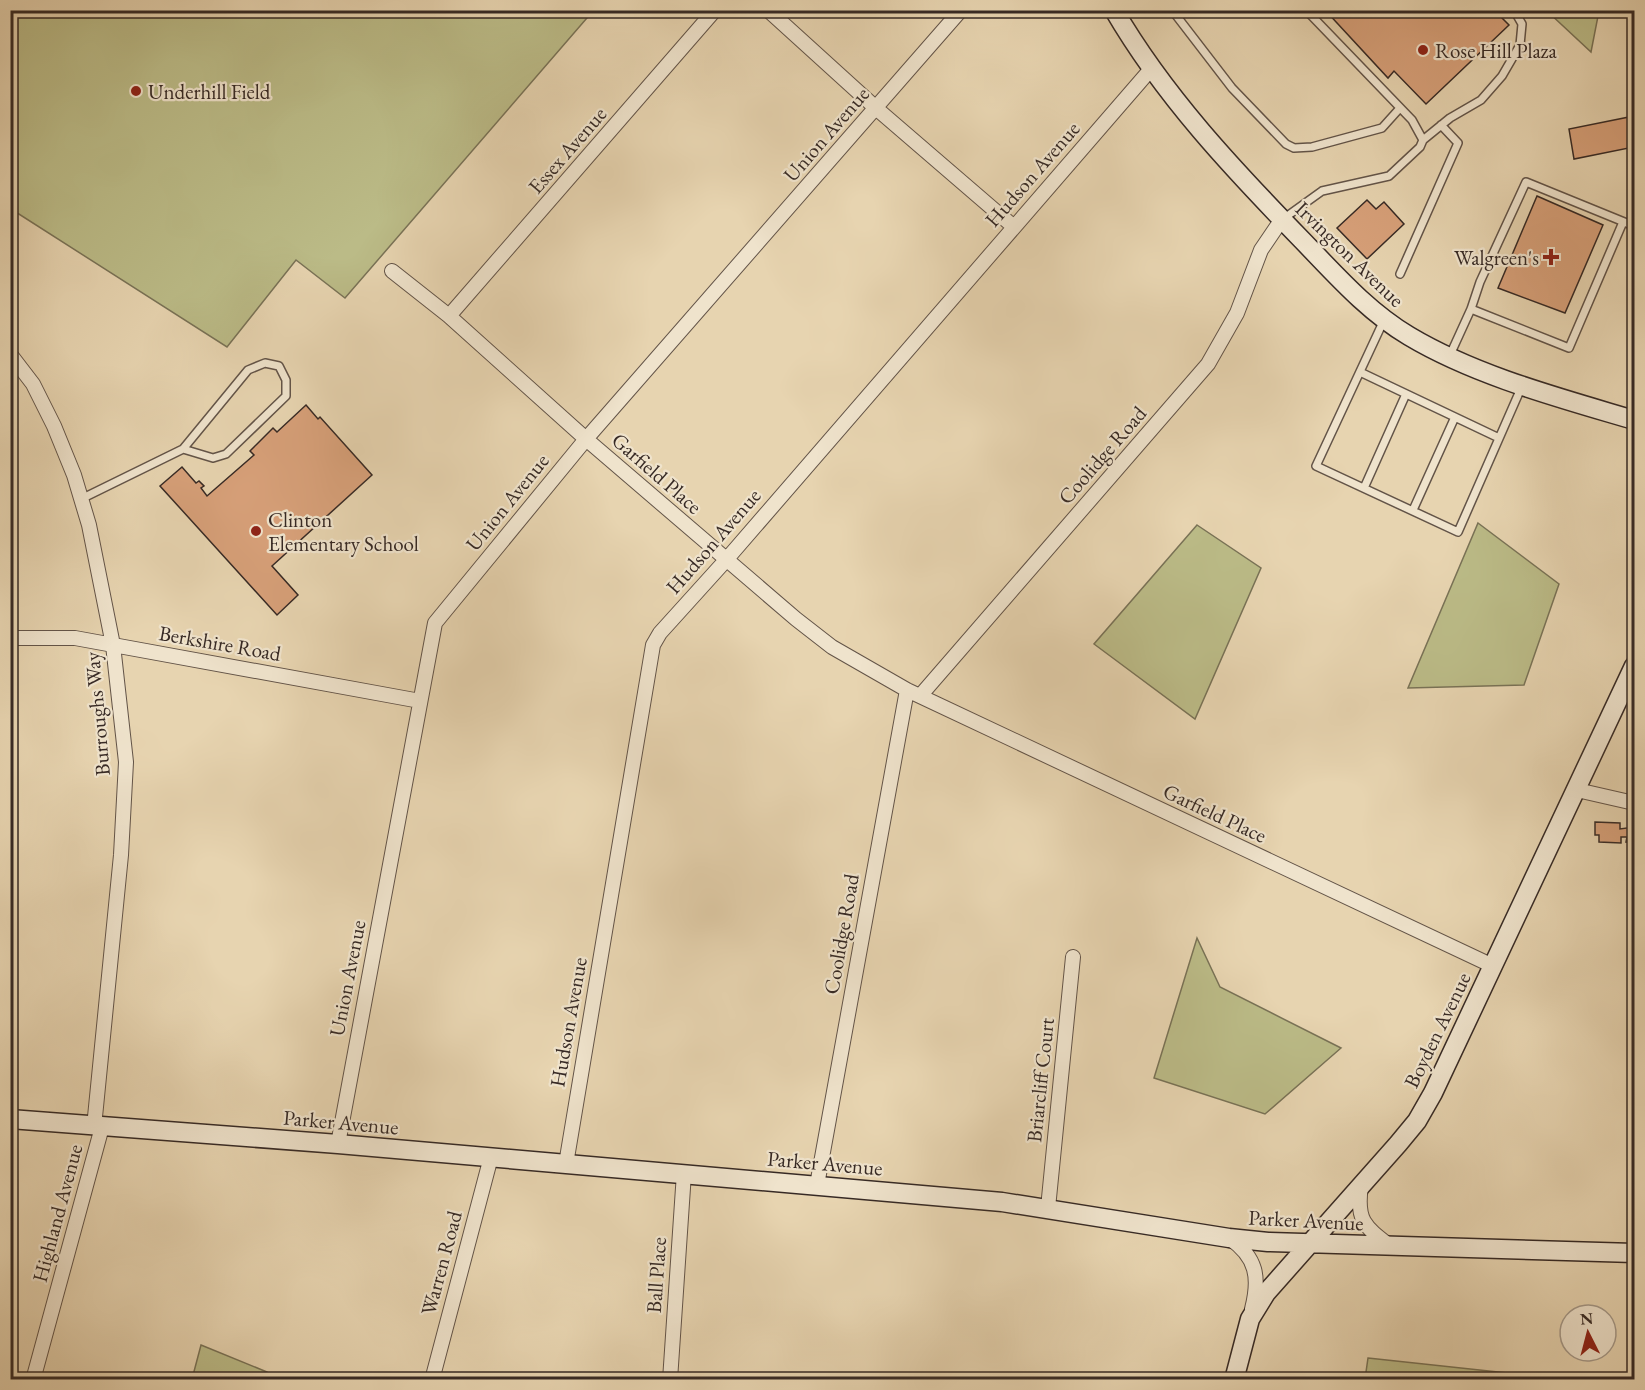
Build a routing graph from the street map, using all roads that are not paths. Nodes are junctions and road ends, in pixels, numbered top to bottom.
1 (716, 10) edge
2 (768, 10) edge
3 (961, 10) edge
4 (1114, 10) edge
5 (1172, 10) edge
6 (1306, 10) edge
7 (1514, 10) edge
8 (1152, 69) junction
9 (877, 108) junction
10 (1400, 108) junction
11 (1442, 124) junction
12 (1423, 140) junction
13 (1282, 219) junction
14 (1623, 222) junction
15 (1635, 226) edge
16 (1014, 227) junction
17 (392, 271) dead end
18 (1400, 274) dead end
19 (1471, 309) junction
20 (449, 316) junction
21 (1384, 320) junction
22 (10, 354) edge
23 (1449, 356) junction
24 (1360, 372) junction
25 (1522, 386) junction
26 (1407, 394) junction
27 (1455, 417) junction
28 (1635, 420) edge
29 (1499, 438) junction
30 (586, 439) junction
31 (183, 449) junction
32 (1364, 488) junction
33 (81, 499) junction
34 (1413, 510) junction
35 (726, 560) junction
36 (10, 638) edge
37 (113, 645) junction
38 (1635, 666) edge
39 (906, 690) junction
40 (920, 696) junction
41 (420, 701) junction
42 (1577, 790) junction
43 (1635, 803) edge
44 (1073, 957) dead end
45 (1493, 966) junction
46 (10, 1119) edge
47 (98, 1127) junction
48 (338, 1144) junction
49 (491, 1157) junction
50 (566, 1164) junction
51 (684, 1173) junction
52 (817, 1185) junction
53 (1361, 1186) junction
54 (1048, 1208) junction
55 (1229, 1238) junction
56 (1309, 1244) junction
57 (1390, 1246) junction
58 (1635, 1253) edge
59 (1250, 1319) junction
60 (33, 1380) edge
61 (432, 1380) edge
62 (670, 1380) edge
63 (1234, 1380) edge

1 - 20 street, Essex Avenue
2 - 9 street
3 - 9 street, Union Avenue
4 - 8 street, Irvington Avenue
5 - 10 lane
6 - 10 lane
7 - 11 lane
8 - 13 street, Irvington Avenue
8 - 16 street, Hudson Avenue
9 - 16 street
9 - 30 street, Union Avenue
10 - 12 lane
11 - 12 lane
11 - 18 lane
12 - 13 lane
13 - 21 street, Irvington Avenue
13 - 40 street, Coolidge Road
14 - 15 lane
14 - 19 lane
14 - 19 lane
16 - 35 street, Hudson Avenue
17 - 20 street, Garfield Place
19 - 23 lane
20 - 30 street, Garfield Place
21 - 23 street, Irvington Avenue
21 - 24 lane
22 - 33 street, Burroughs Way
23 - 25 street, Irvington Avenue
24 - 26 lane
24 - 32 lane
25 - 28 street, Irvington Avenue
25 - 29 lane
26 - 27 lane
26 - 32 lane
27 - 29 lane
27 - 34 lane
29 - 34 lane
30 - 35 street, Garfield Place
30 - 41 street, Union Avenue
31 - 31 lane
31 - 33 lane
32 - 34 lane
33 - 37 street, Burroughs Way
35 - 39 street, Garfield Place
35 - 50 street, Hudson Avenue
36 - 37 street, Berkshire Road
37 - 41 street, Berkshire Road
37 - 47 street, Burroughs Way
38 - 42 street, Boyden Avenue
39 - 40 street, Garfield Place
39 - 52 street, Coolidge Road
40 - 45 street, Garfield Place
41 - 48 street, Union Avenue
42 - 43 street
42 - 45 street, Boyden Avenue
44 - 54 street, Briarcliff Court
45 - 53 street, Boyden Avenue
46 - 47 street, Parker Avenue
47 - 48 street, Parker Avenue
47 - 60 street, Highland Avenue
48 - 49 street, Parker Avenue
49 - 50 street, Parker Avenue
49 - 61 street, Warren Road
50 - 51 street, Parker Avenue
51 - 52 street, Parker Avenue
51 - 62 street, Ball Place
52 - 54 street, Parker Avenue
53 - 56 street, Boyden Avenue
53 - 57 street
54 - 55 street, Parker Avenue
55 - 56 street, Parker Avenue
55 - 59 street
56 - 57 street, Parker Avenue
56 - 59 street, Boyden Avenue
57 - 58 street, Parker Avenue
59 - 63 street, Boyden Avenue

